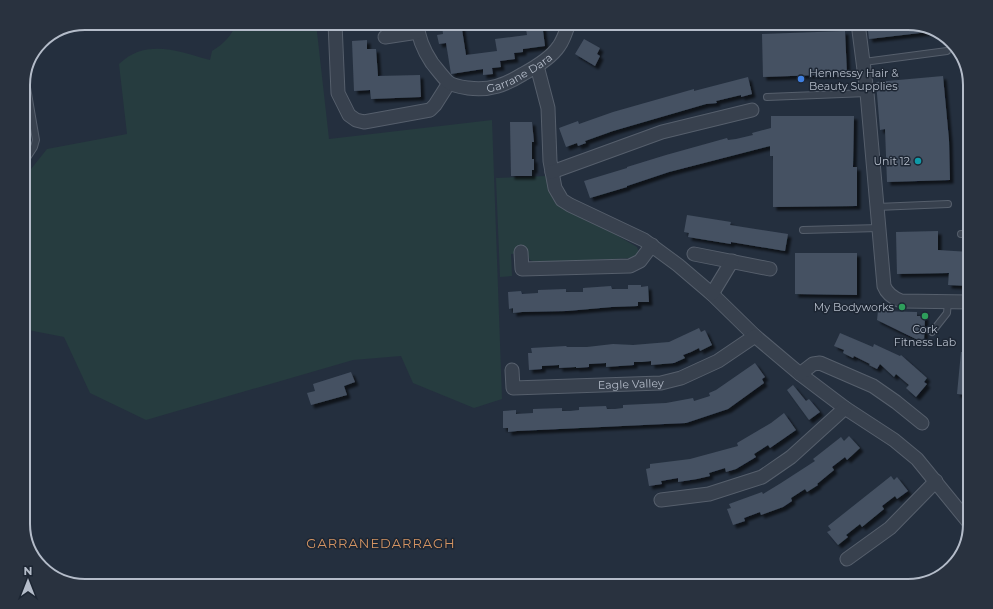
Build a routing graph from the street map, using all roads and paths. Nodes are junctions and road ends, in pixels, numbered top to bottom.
1 (336, 30) edge
2 (411, 30) edge
3 (418, 30) edge
4 (566, 30) edge
5 (859, 30) edge
6 (385, 37) dead end
7 (947, 50) dead end
8 (864, 62) junction
9 (537, 66) junction
10 (449, 83) junction
11 (867, 93) junction
12 (767, 97) dead end
13 (30, 105) edge
14 (752, 110) dead end
15 (30, 153) edge
16 (552, 172) junction
17 (948, 204) dead end
18 (877, 207) junction
19 (878, 228) junction
20 (803, 230) dead end
21 (652, 245) junction
22 (521, 252) dead end
23 (694, 254) dead end
24 (732, 261) junction
25 (770, 269) dead end
26 (712, 294) junction
27 (948, 302) junction
28 (963, 302) edge
29 (932, 332) dead end
30 (755, 336) junction
31 (512, 370) dead end
32 (800, 374) junction
33 (845, 408) junction
34 (922, 423) dead end
35 (936, 481) junction
36 (661, 500) dead end
37 (963, 515) edge
38 (847, 559) dead end

1 - 10 street
2 - 6 street
3 - 10 street
4 - 9 street, Garrane Dara
5 - 8 street
7 - 8 lane
8 - 11 street
9 - 10 street, Garrane Dara
9 - 16 street
11 - 12 lane
11 - 18 street
13 - 15 lane
14 - 16 street
16 - 21 street
17 - 18 lane
18 - 19 street
19 - 20 lane
19 - 27 street
21 - 22 street
21 - 26 street
23 - 24 street
24 - 25 street
24 - 26 street
26 - 30 street
27 - 28 street
27 - 29 lane
30 - 31 street, Eagle Valley
30 - 32 street
32 - 33 street
32 - 34 street
33 - 35 street
33 - 36 street
35 - 37 street
35 - 38 street

